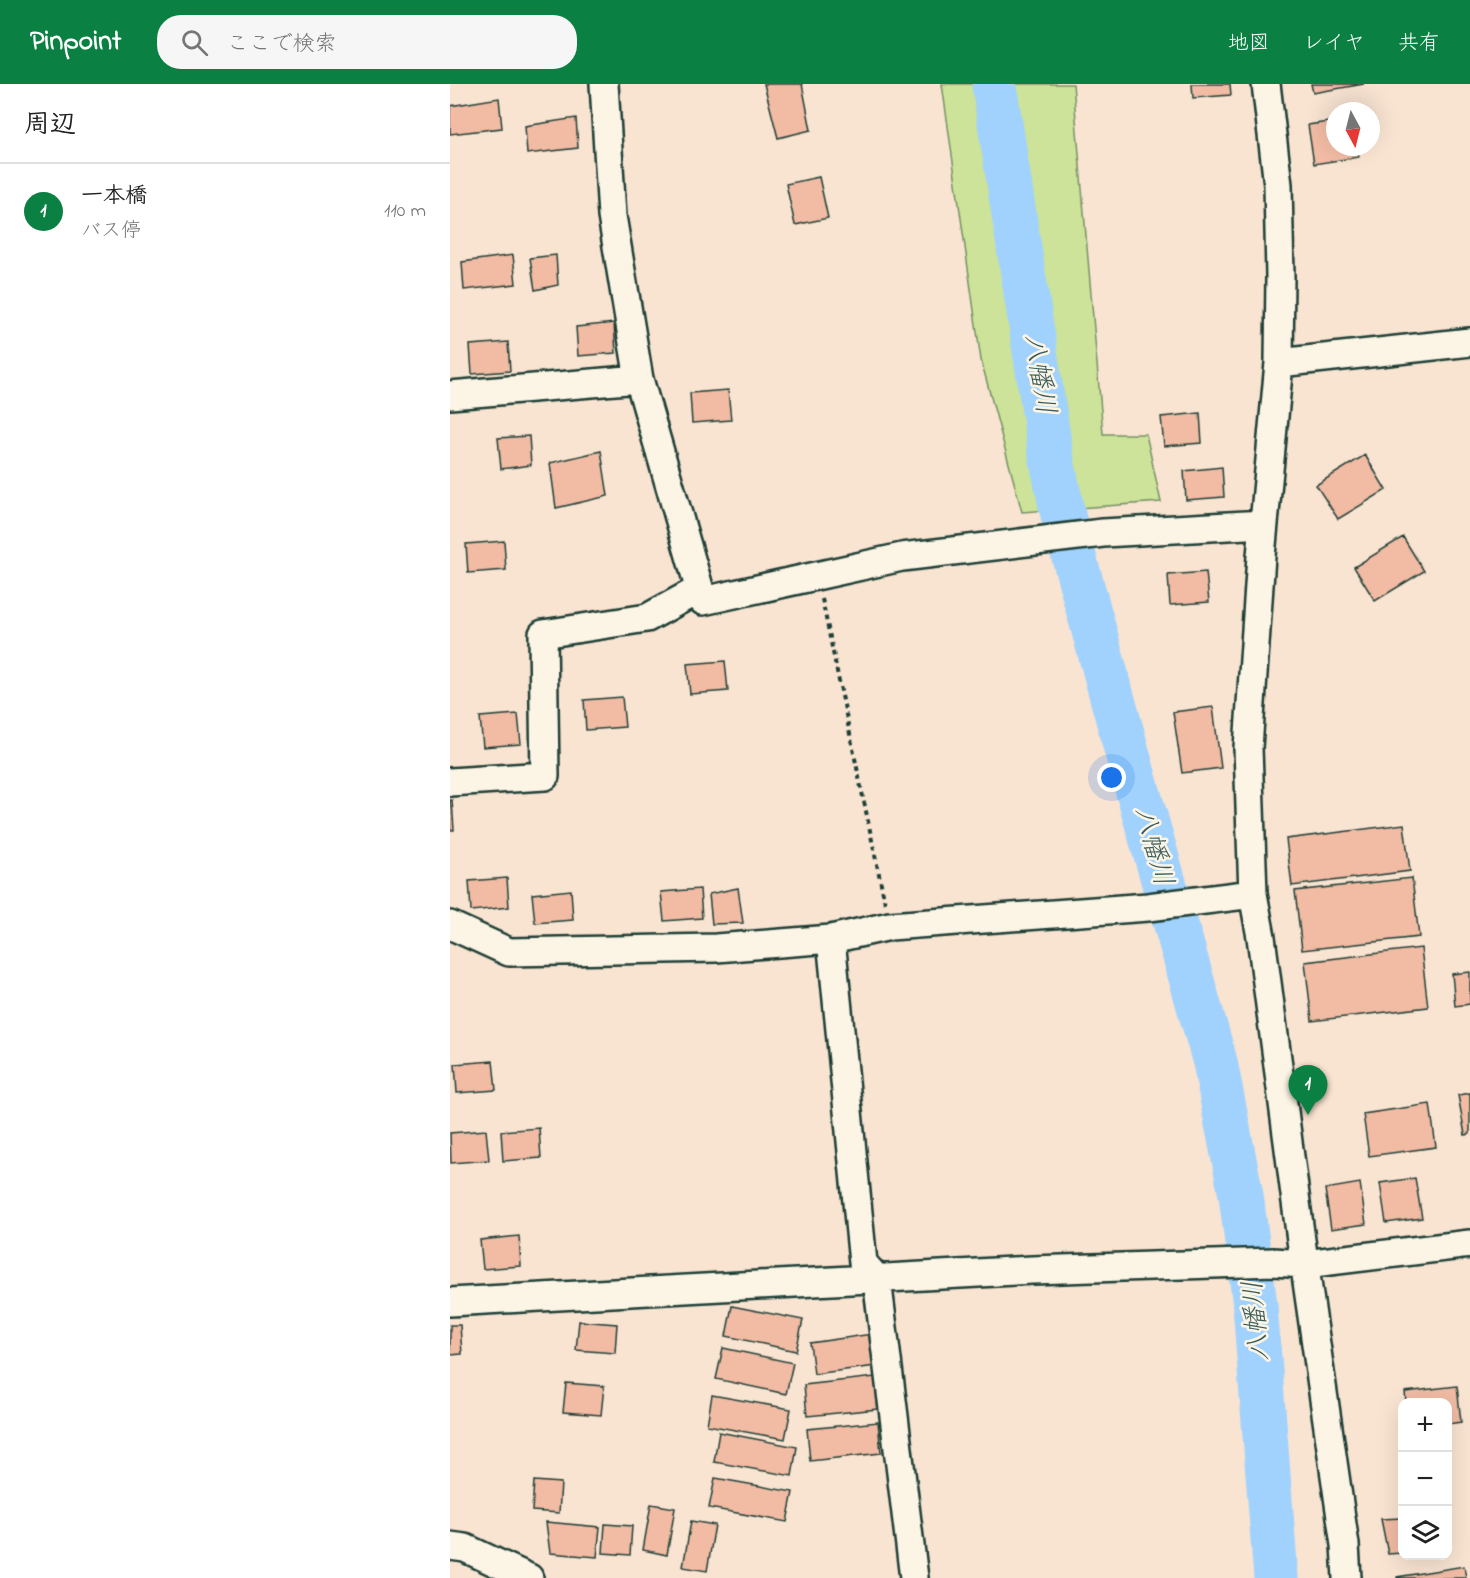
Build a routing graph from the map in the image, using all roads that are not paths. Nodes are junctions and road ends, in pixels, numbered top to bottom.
1 (604, 84) edge
2 (1266, 84) edge
3 (1470, 342) edge
4 (1279, 363) junction
5 (639, 380) junction
6 (450, 395) edge
7 (1264, 524) junction
8 (698, 590) junction
9 (450, 782) edge
10 (1252, 894) junction
11 (450, 925) edge
12 (831, 939) junction
13 (1470, 1244) edge
14 (1305, 1264) junction
15 (878, 1279) junction
16 (450, 1302) edge
17 (450, 1546) edge
18 (528, 1578) edge
19 (914, 1578) edge
20 (1347, 1578) edge

1 - 5 street
2 - 4 street
3 - 4 street
4 - 7 street
5 - 6 street
5 - 8 street
7 - 8 street
7 - 10 street
8 - 9 street
10 - 12 street
10 - 14 street
11 - 12 street
12 - 15 street
13 - 14 street
14 - 15 street
14 - 20 street
15 - 16 street
15 - 19 street
17 - 18 street

